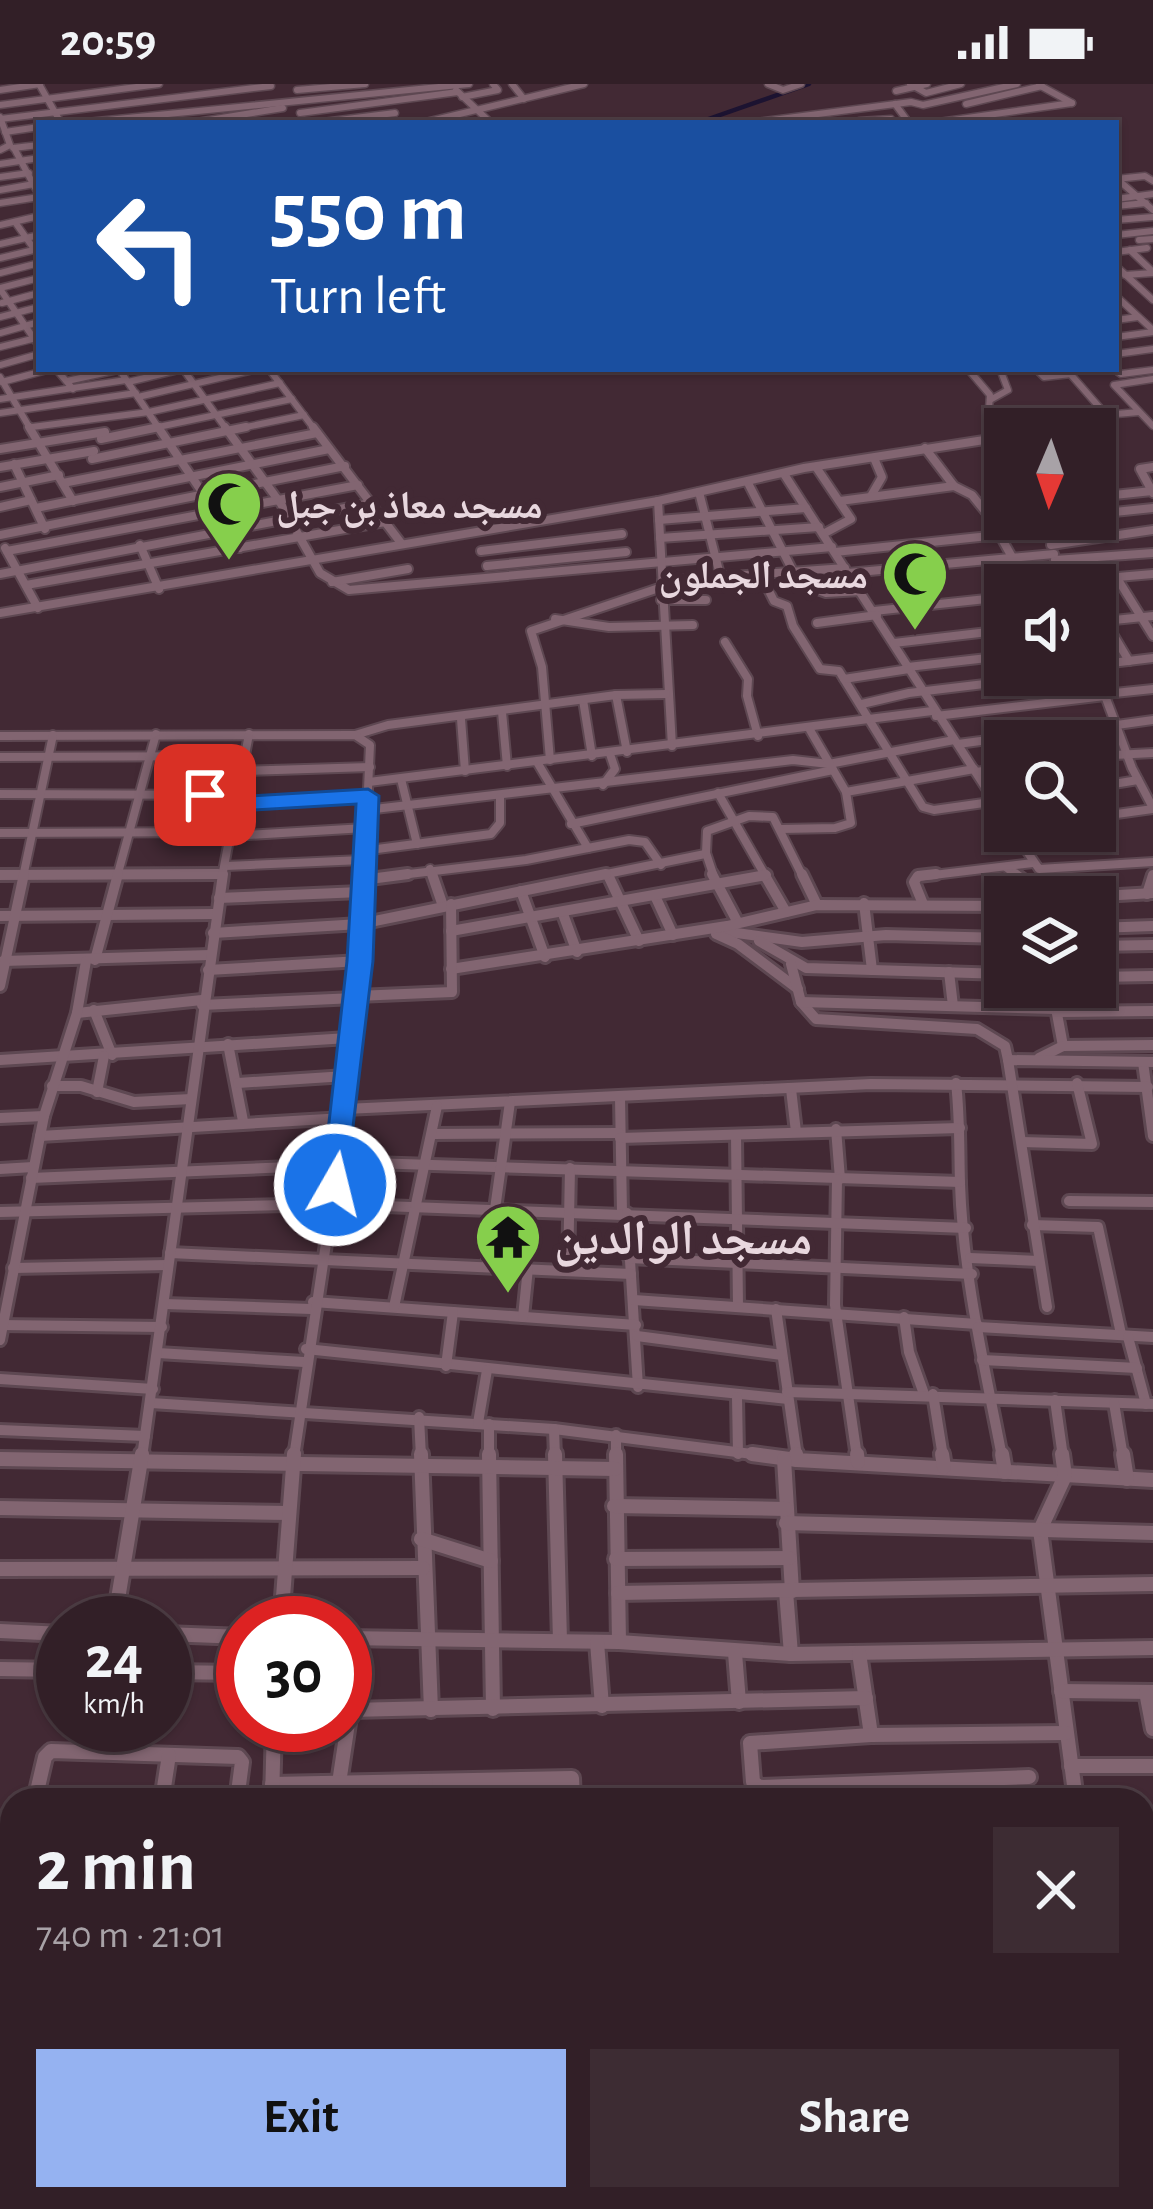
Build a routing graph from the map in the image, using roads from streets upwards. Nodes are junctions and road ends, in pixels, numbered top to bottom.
1 (39, 84) edge
2 (67, 84) edge
3 (159, 84) edge
4 (172, 84) edge
5 (187, 84) edge
6 (353, 84) edge
7 (364, 84) edge
8 (466, 84) edge
9 (493, 84) edge
10 (512, 84) edge
11 (538, 84) edge
12 (584, 84) edge
13 (768, 84) edge
14 (801, 84) edge
15 (886, 84) edge
16 (927, 84) edge
17 (958, 84) edge
18 (1017, 84) edge
19 (271, 85) edge
20 (1039, 85) edge
21 (112, 86) edge
22 (567, 86) edge
23 (912, 86) edge
24 (237, 87) edge
25 (389, 88) edge
26 (0, 90) edge
27 (455, 90) edge
28 (214, 92) junction
29 (896, 92) junction
30 (993, 92) edge
31 (190, 94) junction
32 (356, 94) junction
33 (545, 94) junction
34 (73, 95) junction
35 (438, 95) junction
36 (176, 96) junction
37 (332, 96) junction
38 (959, 96) junction
39 (159, 98) junction
40 (416, 98) junction
41 (47, 99) junction
42 (298, 99) edge
43 (524, 99) junction
44 (388, 102) junction
45 (911, 102) junction
46 (119, 103) junction
47 (895, 104) junction
48 (966, 104) junction
49 (0, 105) edge
50 (923, 105) junction
51 (272, 106) junction
52 (880, 106) junction
53 (996, 106) dead end
54 (218, 107) junction
55 (336, 108) junction
56 (243, 109) junction
57 (194, 110) junction
58 (477, 110) junction
59 (54, 111) junction
60 (850, 111) junction
61 (165, 112) junction
62 (395, 113) junction
63 (903, 114) junction
64 (974, 115) junction
65 (0, 118) edge
66 (447, 119) edge
67 (892, 119) edge
68 (60, 120) edge
69 (128, 120) edge
70 (220, 120) edge
71 (251, 120) edge
72 (276, 120) edge
73 (351, 120) edge
74 (400, 120) edge
75 (488, 120) edge
76 (792, 120) edge
77 (858, 120) edge
78 (907, 120) edge
79 (932, 120) edge
80 (945, 120) edge
81 (978, 120) edge
82 (36, 128) edge
83 (5, 132) junction
84 (8, 148) edge
85 (0, 164) edge
86 (0, 177) edge
87 (1119, 179) edge
88 (1119, 181) edge
89 (1153, 181) edge
90 (33, 182) edge
91 (0, 190) edge
92 (1153, 194) edge
93 (1138, 196) junction
94 (1119, 202) edge
95 (0, 203) edge
96 (1119, 203) edge
97 (1146, 203) junction
98 (36, 214) edge
99 (36, 214) edge
100 (1153, 214) edge
101 (1119, 220) edge
102 (0, 221) edge
103 (15, 222) junction
104 (1119, 235) edge
105 (1153, 235) edge
106 (36, 236) edge
107 (26, 238) junction
108 (1138, 241) dead end
109 (0, 244) edge
110 (1130, 250) junction
111 (36, 251) edge
112 (1119, 252) edge
113 (1150, 253) edge
114 (36, 254) edge
115 (36, 255) edge
116 (0, 258) edge
117 (1138, 258) junction
118 (1153, 272) edge
119 (0, 274) edge
120 (1120, 275) edge
121 (36, 279) edge
122 (0, 288) edge
123 (36, 294) edge
124 (4, 303) edge
125 (1121, 303) edge
126 (1153, 303) edge
127 (36, 308) edge
128 (16, 313) junction
129 (0, 316) edge
130 (1138, 317) junction
131 (1119, 320) edge
132 (36, 323) edge
133 (25, 326) junction
134 (1153, 331) edge
135 (0, 333) edge
136 (1119, 337) edge
137 (36, 341) edge
138 (36, 344) edge
139 (36, 345) edge
140 (0, 347) edge
141 (1153, 349) edge
142 (1130, 352) junction
143 (1119, 354) edge
144 (0, 365) edge
145 (40, 372) edge
146 (57, 372) edge
147 (110, 372) edge
148 (122, 372) edge
149 (170, 372) edge
150 (185, 372) edge
151 (244, 372) edge
152 (271, 372) edge
153 (970, 372) edge
154 (1001, 372) edge
155 (1070, 372) edge
156 (1118, 372) edge
157 (1151, 373) edge
158 (153, 376) junction
159 (1, 380) edge
160 (127, 381) junction
161 (194, 383) junction
162 (280, 383) junction
163 (69, 384) junction
164 (164, 390) junction
165 (13, 395) junction
166 (137, 395) junction
167 (0, 399) edge
168 (205, 399) junction
169 (292, 399) junction
170 (990, 400) junction
171 (1127, 400) junction
172 (81, 402) junction
173 (1097, 402) junction
174 (987, 408) edge
175 (1101, 408) edge
176 (22, 410) junction
177 (149, 412) junction
178 (0, 413) edge
179 (1145, 414) edge
180 (217, 415) junction
181 (304, 415) junction
182 (112, 416) junction
183 (88, 418) junction
184 (1153, 426) edge
185 (32, 427) junction
186 (159, 427) junction
187 (229, 431) junction
188 (317, 434) junction
189 (103, 435) junction
190 (984, 436) edge
191 (40, 442) junction
192 (171, 443) junction
193 (1, 446) edge
194 (240, 448) junction
195 (329, 448) junction
196 (925, 448) junction
197 (93, 455) junction
198 (49, 458) junction
199 (874, 458) junction
200 (182, 460) junction
201 (252, 465) junction
202 (8, 466) edge
203 (345, 466) junction
204 (816, 467) junction
205 (1153, 467) edge
206 (784, 474) junction
207 (192, 477) junction
208 (61, 479) junction
209 (81, 480) junction
210 (23, 482) junction
211 (265, 482) junction
212 (748, 483) junction
213 (358, 485) junction
214 (954, 486) junction
215 (0, 487) edge
216 (1152, 489) edge
217 (699, 492) junction
218 (202, 494) junction
219 (1116, 494) edge
220 (871, 496) junction
221 (278, 500) junction
222 (73, 501) junction
223 (658, 501) junction
224 (839, 501) junction
225 (371, 503) junction
226 (34, 504) junction
227 (0, 507) edge
228 (806, 508) junction
229 (1153, 508) edge
230 (609, 509) junction
231 (984, 510) edge
232 (213, 512) junction
233 (761, 512) junction
234 (1116, 512) edge
235 (704, 517) junction
236 (289, 518) junction
237 (535, 520) junction
238 (659, 520) junction
239 (385, 521) junction
240 (44, 525) junction
241 (227, 529) junction
242 (472, 530) junction
243 (1153, 530) edge
244 (113, 531) junction
245 (771, 531) junction
246 (821, 531) junction
247 (622, 534) junction
248 (709, 536) junction
249 (984, 536) edge
250 (300, 537) junction
251 (660, 538) junction
252 (1003, 540) edge
253 (1050, 540) edge
254 (52, 542) junction
255 (546, 542) junction
256 (401, 543) junction
257 (2, 545) edge
258 (140, 545) junction
259 (240, 548) junction
260 (121, 549) junction
261 (834, 549) junction
262 (481, 551) junction
263 (626, 552) junction
264 (211, 553) junction
265 (782, 553) junction
266 (1053, 553) junction
267 (1153, 553) edge
268 (716, 557) junction
269 (1012, 557) junction
270 (315, 558) junction
271 (552, 559) junction
272 (661, 561) junction
273 (149, 564) junction
274 (629, 564) junction
275 (1055, 564) edge
276 (487, 566) junction
277 (17, 568) junction
278 (408, 569) dead end
279 (846, 570) junction
280 (0, 574) edge
281 (792, 574) junction
282 (1153, 574) edge
283 (762, 577) junction
284 (220, 578) junction
285 (491, 578) junction
286 (1117, 578) joint
287 (721, 579) junction
288 (332, 582) junction
289 (662, 584) junction
290 (26, 585) junction
291 (159, 589) junction
292 (860, 591) junction
293 (662, 600) junction
294 (706, 600) dead end
295 (984, 600) edge
296 (38, 608) junction
297 (0, 613) edge
298 (876, 613) junction
299 (1153, 616) edge
300 (1141, 618) junction
301 (555, 619) junction
302 (1116, 620) edge
303 (818, 623) dead end
304 (693, 625) dead end
305 (662, 626) junction
306 (984, 632) edge
307 (1153, 636) edge
308 (725, 642) dead end
309 (894, 643) junction
310 (1116, 643) edge
311 (1153, 658) edge
312 (984, 659) edge
313 (1129, 661) junction
314 (1116, 664) edge
315 (908, 668) junction
316 (844, 679) junction
317 (984, 684) edge
318 (1153, 689) edge
319 (922, 691) junction
320 (666, 694) junction
321 (1116, 694) edge
322 (616, 695) junction
323 (1096, 696) edge
324 (583, 700) junction
325 (862, 704) junction
326 (544, 706) junction
327 (502, 712) junction
328 (934, 714) junction
329 (460, 719) junction
330 (871, 720) junction
331 (1153, 720) edge
332 (1116, 724) joint
333 (810, 730) junction
334 (156, 734) junction
335 (249, 734) junction
336 (53, 735) junction
337 (355, 735) junction
338 (0, 736) edge
339 (758, 736) junction
340 (984, 740) edge
341 (712, 742) junction
342 (956, 742) junction
343 (672, 746) junction
344 (627, 752) junction
345 (890, 752) junction
346 (1127, 752) junction
347 (1116, 753) edge
348 (1148, 753) edge
349 (610, 754) junction
350 (150, 756) junction
351 (245, 756) junction
352 (592, 756) junction
353 (0, 757) edge
354 (47, 757) junction
355 (550, 760) junction
356 (537, 762) junction
357 (1153, 764) edge
358 (507, 766) junction
359 (370, 767) junction
360 (831, 767) junction
361 (984, 769) edge
362 (975, 770) junction
363 (242, 771) junction
364 (465, 771) junction
365 (718, 771) junction
366 (401, 778) junction
367 (908, 780) junction
368 (984, 781) edge
369 (369, 782) junction
370 (603, 785) junction
371 (1144, 787) edge
372 (550, 791) junction
373 (846, 792) junction
374 (718, 793) junction
375 (0, 794) edge
376 (40, 794) junction
377 (140, 795) junction
378 (368, 796) junction
379 (500, 796) junction
380 (236, 800) junction
381 (984, 802) edge
382 (409, 807) junction
383 (1153, 809) edge
384 (366, 811) junction
385 (1116, 814) edge
386 (735, 820) junction
387 (571, 824) junction
388 (365, 828) junction
389 (781, 829) junction
390 (130, 831) junction
391 (0, 832) edge
392 (32, 832) junction
393 (231, 834) junction
394 (417, 844) junction
395 (588, 848) junction
396 (1026, 852) edge
397 (705, 854) junction
398 (362, 855) junction
399 (548, 858) junction
400 (1153, 862) edge
401 (1033, 863) junction
402 (661, 865) junction
403 (1006, 867) junction
404 (430, 869) junction
405 (224, 870) junction
406 (24, 874) junction
407 (0, 875) edge
408 (118, 875) junction
409 (608, 875) junction
410 (766, 875) junction
411 (1153, 875) edge
412 (1018, 876) edge
413 (561, 884) junction
414 (720, 885) junction
415 (362, 886) junction
416 (521, 891) junction
417 (1150, 893) edge
418 (1116, 895) edge
419 (219, 898) junction
420 (656, 898) junction
421 (864, 903) junction
422 (620, 904) junction
423 (923, 904) junction
424 (447, 905) junction
425 (817, 905) junction
426 (984, 905) edge
427 (786, 912) junction
428 (106, 914) junction
429 (215, 914) junction
430 (563, 914) junction
431 (0, 916) edge
432 (15, 916) junction
433 (530, 920) junction
434 (739, 923) junction
435 (360, 924) junction
436 (1153, 926) edge
437 (1116, 927) edge
438 (709, 929) junction
439 (451, 931) junction
440 (213, 933) junction
441 (674, 935) junction
442 (748, 936) junction
443 (870, 936) junction
444 (984, 938) edge
445 (639, 941) junction
446 (1153, 945) edge
447 (1116, 946) edge
448 (577, 952) junction
449 (210, 955) junction
450 (545, 957) junction
451 (90, 960) junction
452 (2, 961) edge
453 (360, 961) junction
454 (791, 964) junction
455 (451, 969) junction
456 (208, 970) junction
457 (872, 970) junction
458 (949, 972) junction
459 (984, 973) edge
460 (1153, 976) edge
461 (1116, 977) edge
462 (0, 986) edge
463 (797, 989) junction
464 (355, 997) junction
465 (202, 1002) junction
466 (801, 1002) junction
467 (853, 1005) junction
468 (949, 1006) junction
469 (94, 1010) junction
470 (1057, 1010) junction
471 (1153, 1011) edge
472 (77, 1012) junction
473 (854, 1023) junction
474 (946, 1027) junction
475 (348, 1038) junction
476 (228, 1043) junction
477 (1153, 1045) edge
478 (196, 1046) junction
479 (1063, 1046) junction
480 (108, 1055) junction
481 (62, 1059) junction
482 (0, 1060) edge
483 (1008, 1060) junction
484 (1035, 1060) junction
485 (1148, 1062) edge
486 (346, 1076) junction
487 (1013, 1082) junction
488 (238, 1083) junction
489 (956, 1083) junction
490 (1077, 1083) junction
491 (52, 1086) junction
492 (791, 1089) junction
493 (97, 1092) junction
494 (1150, 1094) edge
495 (191, 1099) junction
496 (620, 1099) junction
497 (134, 1102) junction
498 (510, 1102) junction
499 (437, 1106) junction
500 (345, 1113) junction
501 (44, 1116) junction
502 (0, 1118) edge
503 (243, 1121) junction
504 (188, 1124) junction
505 (130, 1128) junction
506 (960, 1128) junction
507 (836, 1130) junction
508 (796, 1132) junction
509 (432, 1134) junction
510 (506, 1134) junction
511 (40, 1136) junction
512 (620, 1136) junction
513 (736, 1136) junction
514 (1153, 1136) edge
515 (1022, 1142) junction
516 (339, 1163) junction
517 (426, 1165) junction
518 (502, 1166) junction
519 (570, 1168) junction
520 (0, 1169) edge
521 (181, 1170) junction
522 (621, 1170) junction
523 (32, 1173) junction
524 (737, 1176) junction
525 (838, 1179) junction
526 (960, 1181) junction
527 (1069, 1202) dead end
528 (1153, 1202) edge
529 (331, 1204) junction
530 (177, 1206) junction
531 (419, 1206) junction
532 (496, 1208) junction
533 (569, 1210) junction
534 (23, 1211) junction
535 (0, 1212) edge
536 (624, 1213) junction
537 (739, 1217) junction
538 (840, 1221) junction
539 (1032, 1226) junction
540 (966, 1228) junction
541 (17, 1247) junction
542 (0, 1248) edge
543 (322, 1257) junction
544 (629, 1258) junction
545 (970, 1258) junction
546 (169, 1259) junction
547 (406, 1261) junction
548 (1039, 1261) junction
549 (739, 1262) junction
550 (487, 1266) junction
551 (13, 1268) junction
552 (528, 1268) junction
553 (833, 1268) junction
554 (568, 1271) junction
555 (631, 1274) junction
556 (972, 1274) junction
557 (634, 1300) junction
558 (165, 1304) junction
559 (312, 1305) junction
560 (738, 1306) junction
561 (1047, 1306) dead end
562 (394, 1307) junction
563 (776, 1309) junction
564 (453, 1312) junction
565 (837, 1313) junction
566 (523, 1317) junction
567 (904, 1317) junction
568 (1, 1325) edge
569 (978, 1325) junction
570 (161, 1328) junction
571 (636, 1330) junction
572 (1125, 1335) junction
573 (1153, 1337) edge
574 (0, 1340) edge
575 (158, 1353) junction
576 (782, 1355) junction
577 (305, 1356) junction
578 (982, 1360) junction
579 (446, 1366) junction
580 (1137, 1368) junction
581 (487, 1370) junction
582 (0, 1379) edge
583 (638, 1387) junction
584 (849, 1393) junction
585 (928, 1394) junction
586 (787, 1395) junction
587 (152, 1396) junction
588 (737, 1397) junction
589 (994, 1398) junction
590 (1055, 1400) junction
591 (1114, 1403) junction
592 (1149, 1404) edge
593 (297, 1411) junction
594 (418, 1418) junction
595 (483, 1423) junction
596 (554, 1429) junction
597 (0, 1430) edge
598 (616, 1435) junction
599 (145, 1436) junction
600 (738, 1454) junction
601 (0, 1459) edge
602 (791, 1459) junction
603 (858, 1462) junction
604 (140, 1464) junction
605 (417, 1464) junction
606 (292, 1466) junction
607 (486, 1466) junction
608 (553, 1467) junction
609 (944, 1467) junction
610 (615, 1468) junction
611 (1005, 1472) junction
612 (1064, 1476) junction
613 (1127, 1479) junction
614 (1153, 1480) edge
615 (614, 1506) junction
616 (0, 1508) edge
617 (132, 1510) junction
618 (288, 1513) junction
619 (786, 1516) junction
620 (1040, 1530) junction
621 (1153, 1533) edge
622 (421, 1539) junction
623 (789, 1558) junction
624 (616, 1559) junction
625 (490, 1562) junction
626 (122, 1568) junction
627 (286, 1568) junction
628 (424, 1568) junction
629 (0, 1569) edge
630 (1153, 1584) edge
631 (1049, 1586) junction
632 (789, 1591) junction
633 (618, 1593) junction
634 (118, 1596) edge
635 (283, 1596) edge
636 (0, 1631) edge
637 (36, 1633) edge
638 (372, 1638) edge
639 (427, 1639) junction
640 (493, 1639) junction
641 (560, 1641) junction
642 (597, 1642) junction
643 (620, 1642) junction
644 (1055, 1648) junction
645 (1153, 1648) edge
646 (859, 1652) junction
647 (735, 1653) junction
648 (791, 1654) junction
649 (0, 1669) edge
650 (36, 1670) edge
651 (1061, 1691) junction
652 (1149, 1692) edge
653 (866, 1698) junction
654 (739, 1702) junction
655 (602, 1706) junction
656 (493, 1709) junction
657 (431, 1710) junction
658 (1153, 1729) edge
659 (1066, 1732) junction
660 (871, 1735) junction
661 (68, 1752) edge
662 (108, 1752) edge
663 (273, 1752) edge
664 (169, 1755) junction
665 (1071, 1766) junction
666 (1153, 1766) edge
667 (1030, 1777) dead end
668 (426, 1780) junction
669 (339, 1783) junction
670 (38, 1788) edge
671 (164, 1788) edge
672 (238, 1788) edge
673 (272, 1788) edge
674 (302, 1788) edge
675 (425, 1788) edge
676 (572, 1788) edge
677 (784, 1788) edge
678 (893, 1788) edge
679 (1074, 1788) edge

1 - 26 street
1 - 41 street
2 - 34 street
3 - 21 street
4 - 36 street
5 - 31 street
6 - 7 street
6 - 32 street
6 - 42 street
8 - 27 street
9 - 27 street
10 - 43 street
11 - 33 street
12 - 22 street
13 - 14 street
15 - 29 street
16 - 23 street
17 - 23 street
18 - 30 street
19 - 24 street
19 - 51 street
20 - 30 street
20 - 64 street
21 - 34 street
21 - 46 street
22 - 33 street
23 - 29 street
24 - 28 street
24 - 56 street
25 - 27 street
25 - 32 street
25 - 44 street
27 - 35 street
27 - 58 street
28 - 31 street
28 - 54 street
29 - 45 street
30 - 38 street
30 - 48 street
30 - 53 street
31 - 36 street
31 - 57 street
32 - 37 street
33 - 43 street
34 - 41 street
35 - 40 street
35 - 66 street
36 - 39 street
37 - 42 street
37 - 55 street
38 - 48 street
38 - 50 street
39 - 46 street
39 - 61 street
40 - 44 street
40 - 66 street
41 - 49 street
41 - 59 street
42 - 51 street
42 - 55 street
43 - 58 street
44 - 55 street
44 - 62 street
45 - 47 street
45 - 50 street
46 - 59 street
46 - 69 street
47 - 52 street
47 - 63 street
48 - 64 street
50 - 79 street
51 - 56 street
51 - 72 street
52 - 60 street
52 - 67 street
54 - 56 street
54 - 57 street
56 - 70 street
56 - 71 street
57 - 61 street
58 - 66 street
58 - 75 street
59 - 65 street
59 - 68 street
60 - 76 street
60 - 77 street
61 - 69 street
62 - 73 street
62 - 74 street
63 - 67 street
63 - 78 street
64 - 80 street
64 - 81 street
65 - 83 street
82 - 83 street
83 - 84 street
84 - 90 street
85 - 90 street
86 - 90 street
87 - 89 street
88 - 93 street
90 - 91 street
90 - 95 street
92 - 93 street
93 - 94 street
93 - 97 street
96 - 97 street
97 - 100 street
98 - 102 street
99 - 103 street
100 - 101 street
102 - 103 street
103 - 107 street
104 - 105 street
105 - 108 street
106 - 107 street
107 - 109 street
107 - 111 street
110 - 112 street
110 - 113 street
110 - 117 street
113 - 117 street
114 - 116 street
115 - 119 street
117 - 118 street
118 - 120 street
120 - 126 street
121 - 122 street
122 - 124 street
123 - 124 street
124 - 128 street
125 - 126 street
125 - 130 street
127 - 128 street
128 - 129 street
128 - 133 street
130 - 131 street
130 - 134 street
132 - 133 street
133 - 135 street
133 - 137 street
134 - 136 street
138 - 140 street
139 - 144 street
141 - 142 street
142 - 143 street
142 - 157 street
145 - 159 street
146 - 163 street
147 - 163 street
148 - 160 street
149 - 158 street
150 - 161 street
151 - 161 street
152 - 162 street
153 - 170 street
154 - 170 street
155 - 173 street
156 - 157 street
157 - 171 street
158 - 160 street
158 - 164 street
159 - 165 street
160 - 163 street
160 - 166 street
161 - 164 street
161 - 168 street
162 - 168 street
162 - 169 street
163 - 165 street
163 - 172 street
164 - 166 street
165 - 167 street
165 - 176 street
166 - 172 street
166 - 177 street
168 - 177 street
168 - 180 street
169 - 180 street
169 - 181 street
170 - 174 street
171 - 173 street
171 - 179 street
172 - 176 street
172 - 183 street
173 - 175 street
176 - 178 street
176 - 185 street
177 - 182 street
177 - 186 street
179 - 184 street
180 - 186 street
180 - 187 street
181 - 187 street
181 - 188 street
182 - 183 street
182 - 189 street
183 - 185 street
185 - 191 street
186 - 189 street
186 - 192 street
187 - 192 street
187 - 194 street
188 - 194 street
188 - 195 street
189 - 191 street
189 - 197 street
190 - 196 street
191 - 193 street
191 - 198 street
192 - 197 street
192 - 200 street
193 - 202 street
194 - 200 street
194 - 201 street
195 - 201 street
195 - 203 street
196 - 199 street
196 - 214 street
197 - 198 street
197 - 209 street
198 - 202 street
198 - 208 street
199 - 204 street
199 - 220 street
200 - 207 street
200 - 209 street
201 - 207 street
201 - 211 street
202 - 210 street
203 - 211 street
203 - 213 street
204 - 206 street
204 - 224 street
205 - 216 street
206 - 212 street
206 - 228 street
207 - 218 street
207 - 222 street
208 - 209 street
208 - 210 street
208 - 222 street
210 - 215 street
210 - 226 street
211 - 218 street
211 - 221 street
212 - 217 street
212 - 233 street
213 - 221 street
213 - 225 street
214 - 220 street
214 - 231 street
216 - 219 street
217 - 223 street
217 - 235 street
218 - 232 street
218 - 240 street
220 - 224 street
221 - 232 street
221 - 236 street
222 - 226 street
223 - 230 street
223 - 238 street
224 - 246 street
225 - 236 street
225 - 239 street
226 - 227 street
226 - 240 street
228 - 233 street
228 - 246 street
229 - 234 street
230 - 237 street
230 - 247 street
232 - 241 street
232 - 244 street
233 - 235 street
233 - 245 street
235 - 238 street
235 - 248 street
236 - 241 street
236 - 250 street
237 - 242 street
237 - 255 street
238 - 251 street
239 - 250 street
239 - 256 street
240 - 254 street
240 - 257 street
241 - 258 street
241 - 259 street
242 - 256 street
242 - 262 street
243 - 266 street
244 - 254 street
244 - 260 street
245 - 246 street
245 - 248 street
245 - 265 street
246 - 261 street
247 - 255 street
247 - 263 street
248 - 251 street
248 - 268 street
249 - 261 street
250 - 259 street
250 - 270 street
251 - 272 street
252 - 269 street
253 - 266 street
254 - 257 street
255 - 262 street
255 - 271 street
256 - 270 street
257 - 277 street
258 - 260 street
258 - 273 street
259 - 264 street
260 - 277 street
261 - 265 street
261 - 279 street
262 - 276 street
263 - 271 street
263 - 274 street
264 - 273 street
264 - 284 street
265 - 268 street
265 - 281 street
266 - 267 street
266 - 269 street
266 - 275 street
268 - 272 street
268 - 287 street
269 - 279 street
270 - 284 street
270 - 288 street
271 - 276 street
272 - 274 street
272 - 289 street
273 - 290 street
273 - 291 street
274 - 285 street
276 - 285 street
277 - 280 street
277 - 290 street
278 - 288 street
279 - 281 street
279 - 292 street
281 - 283 street
281 - 292 street
282 - 286 street
283 - 287 street
283 - 316 street
284 - 291 street
285 - 288 street
286 - 300 street
287 - 289 street
289 - 293 street
289 - 301 street
290 - 296 street
291 - 296 street
292 - 298 street
293 - 294 street
293 - 305 street
295 - 298 street
296 - 297 street
298 - 303 street
298 - 309 street
299 - 300 street
300 - 302 street
300 - 307 street
301 - 305 street
301 - 326 street
304 - 305 street
305 - 320 street
306 - 309 street
308 - 339 street
309 - 315 street
310 - 313 street
311 - 313 street
312 - 315 street
313 - 314 street
315 - 316 street
315 - 319 street
316 - 325 street
317 - 319 street
318 - 321 street
319 - 325 street
319 - 328 street
320 - 322 street
320 - 343 street
322 - 324 street
322 - 344 street
323 - 328 street
324 - 326 street
324 - 352 street
325 - 330 street
326 - 327 street
326 - 355 street
327 - 329 street
327 - 358 street
328 - 330 street
328 - 342 street
329 - 337 street
329 - 364 street
330 - 333 street
330 - 345 street
331 - 332 street
332 - 346 street
333 - 339 street
333 - 360 street
334 - 335 street
334 - 336 street
334 - 350 street
335 - 337 street
335 - 351 street
336 - 338 street
336 - 354 street
337 - 359 street
339 - 341 street
340 - 342 street
341 - 343 street
341 - 365 street
342 - 345 street
342 - 362 street
343 - 344 street
344 - 349 street
345 - 360 street
345 - 367 street
346 - 347 street
346 - 348 street
346 - 371 street
348 - 357 street
349 - 352 street
349 - 370 street
350 - 351 street
350 - 354 street
350 - 377 street
351 - 363 street
352 - 355 street
353 - 354 street
354 - 376 street
355 - 356 street
356 - 358 street
356 - 372 street
358 - 364 street
359 - 363 street
359 - 369 street
360 - 365 street
360 - 373 street
360 - 374 street
361 - 362 street
362 - 367 street
362 - 368 street
363 - 380 street
364 - 366 street
365 - 370 street
366 - 369 street
366 - 382 street
367 - 373 street
367 - 381 street
369 - 378 street
370 - 372 street
371 - 383 street
372 - 379 street
372 - 387 street
373 - 389 street
374 - 386 street
374 - 387 street
375 - 376 street
376 - 377 street
376 - 392 street
377 - 380 street
377 - 390 street
378 - 380 street
378 - 384 street
379 - 382 street
379 - 394 street
380 - 393 street
382 - 384 street
382 - 394 street
383 - 385 street
384 - 388 street
386 - 389 street
386 - 397 street
386 - 410 street
387 - 395 street
388 - 393 street
388 - 398 street
389 - 425 street
390 - 392 street
390 - 393 street
390 - 408 street
391 - 392 street
392 - 406 street
393 - 405 street
394 - 398 street
395 - 399 street
395 - 402 street
396 - 401 street
397 - 402 street
397 - 414 street
398 - 405 street
398 - 415 street
399 - 404 street
399 - 413 street
400 - 401 street
401 - 403 street
402 - 409 street
403 - 412 street
403 - 423 street
404 - 415 street
404 - 424 street
405 - 408 street
405 - 419 street
406 - 407 street
406 - 408 street
406 - 432 street
408 - 428 street
409 - 413 street
409 - 422 street
410 - 414 street
410 - 427 street
411 - 417 street
413 - 416 street
414 - 420 street
414 - 434 street
415 - 419 street
415 - 435 street
416 - 424 street
416 - 433 street
417 - 418 street
419 - 429 street
420 - 422 street
420 - 441 street
421 - 423 street
421 - 425 street
421 - 443 street
422 - 430 street
422 - 445 street
423 - 426 street
424 - 435 street
424 - 439 street
425 - 427 street
427 - 434 street
428 - 429 street
428 - 432 street
428 - 451 street
429 - 440 street
430 - 433 street
430 - 448 street
431 - 432 street
432 - 452 street
433 - 439 street
433 - 450 street
434 - 438 street
435 - 440 street
435 - 453 street
436 - 437 street
438 - 441 street
438 - 442 street
438 - 463 street
439 - 455 street
440 - 449 street
441 - 445 street
442 - 443 street
442 - 454 street
443 - 444 street
443 - 457 street
445 - 448 street
446 - 447 street
448 - 450 street
449 - 451 street
449 - 456 street
450 - 455 street
451 - 452 street
451 - 472 street
452 - 462 street
453 - 456 street
453 - 464 street
454 - 457 street
454 - 463 street
455 - 464 street
456 - 465 street
457 - 458 street
458 - 459 street
458 - 468 street
460 - 461 street
463 - 466 street
464 - 465 street
464 - 475 street
465 - 469 street
465 - 478 street
466 - 467 street
466 - 473 street
467 - 468 street
467 - 473 street
468 - 470 street
468 - 474 street
469 - 472 street
469 - 480 street
470 - 471 street
470 - 479 street
472 - 481 street
473 - 474 street
474 - 483 street
475 - 476 street
475 - 486 street
476 - 478 street
476 - 488 street
477 - 479 street
478 - 480 street
478 - 495 street
479 - 484 street
480 - 481 street
480 - 493 street
481 - 482 street
481 - 491 street
483 - 484 street
483 - 487 street
484 - 485 street
485 - 494 street
486 - 488 street
486 - 500 street
487 - 489 street
487 - 490 street
487 - 515 street
488 - 503 street
489 - 492 street
489 - 506 street
490 - 494 street
490 - 515 street
491 - 493 street
491 - 501 street
492 - 496 street
492 - 508 street
493 - 497 street
494 - 514 street
495 - 497 street
495 - 504 street
496 - 498 street
496 - 512 street
497 - 505 street
498 - 499 street
498 - 510 street
499 - 500 street
499 - 509 street
500 - 503 street
500 - 516 street
501 - 502 street
501 - 511 street
503 - 504 street
504 - 505 street
504 - 521 street
505 - 511 street
506 - 507 street
506 - 526 street
507 - 508 street
507 - 525 street
508 - 513 street
509 - 510 street
509 - 517 street
510 - 512 street
510 - 518 street
511 - 523 street
512 - 513 street
512 - 522 street
513 - 524 street
515 - 539 street
516 - 517 street
516 - 521 street
516 - 529 street
517 - 518 street
517 - 531 street
518 - 519 street
518 - 532 street
519 - 522 street
519 - 533 street
520 - 523 street
521 - 523 street
521 - 530 street
522 - 524 street
522 - 536 street
523 - 534 street
524 - 525 street
524 - 537 street
525 - 526 street
525 - 538 street
526 - 540 street
527 - 528 street
529 - 530 street
529 - 531 street
529 - 543 street
530 - 534 street
530 - 546 street
531 - 532 street
531 - 547 street
532 - 533 street
532 - 550 street
533 - 536 street
533 - 554 street
534 - 535 street
534 - 541 street
536 - 537 street
536 - 544 street
537 - 538 street
537 - 549 street
538 - 540 street
538 - 553 street
539 - 548 street
539 - 572 street
540 - 545 street
541 - 542 street
541 - 551 street
543 - 546 street
543 - 547 street
543 - 559 street
544 - 549 street
544 - 555 street
545 - 548 street
545 - 556 street
546 - 551 street
546 - 558 street
547 - 550 street
547 - 562 street
548 - 561 street
549 - 553 street
549 - 560 street
550 - 552 street
551 - 568 street
552 - 554 street
552 - 566 street
553 - 556 street
553 - 565 street
554 - 555 street
555 - 557 street
556 - 569 street
557 - 560 street
557 - 571 street
558 - 559 street
558 - 570 street
559 - 562 street
559 - 577 street
560 - 563 street
562 - 564 street
563 - 565 street
563 - 576 street
564 - 566 street
564 - 579 street
565 - 567 street
565 - 584 street
566 - 571 street
567 - 569 street
567 - 585 street
568 - 570 street
568 - 574 street
569 - 572 street
569 - 578 street
570 - 575 street
571 - 576 street
571 - 583 street
572 - 573 street
572 - 580 street
575 - 577 street
575 - 587 street
576 - 586 street
577 - 579 street
577 - 593 street
578 - 580 street
578 - 589 street
579 - 581 street
580 - 592 street
581 - 583 street
581 - 595 street
582 - 587 street
583 - 588 street
584 - 585 street
584 - 586 street
584 - 603 street
585 - 589 street
585 - 609 street
586 - 588 street
586 - 602 street
587 - 593 street
587 - 599 street
588 - 600 street
589 - 590 street
589 - 611 street
590 - 591 street
590 - 612 street
591 - 592 street
591 - 613 street
593 - 594 street
593 - 606 street
594 - 595 street
594 - 605 street
595 - 596 street
595 - 607 street
596 - 598 street
596 - 608 street
597 - 599 street
598 - 600 street
598 - 610 street
599 - 604 street
600 - 602 street
601 - 604 street
602 - 603 street
602 - 619 street
603 - 609 street
604 - 606 street
604 - 617 street
605 - 606 street
605 - 607 street
605 - 622 street
606 - 618 street
607 - 608 street
607 - 625 street
608 - 610 street
608 - 641 street
609 - 611 street
610 - 615 street
611 - 612 street
612 - 613 street
612 - 620 street
613 - 614 street
615 - 619 street
615 - 624 street
616 - 617 street
617 - 618 street
617 - 626 street
618 - 627 street
619 - 620 street
619 - 623 street
620 - 621 street
620 - 631 street
622 - 625 street
622 - 628 street
623 - 624 street
623 - 632 street
624 - 633 street
625 - 640 street
626 - 627 street
626 - 629 street
626 - 634 street
627 - 628 street
627 - 635 street
628 - 639 street
630 - 631 street
631 - 632 street
631 - 644 street
632 - 633 street
632 - 648 street
633 - 643 street
636 - 637 street
638 - 639 street
639 - 640 street
639 - 657 street
640 - 641 street
640 - 656 street
641 - 642 street
642 - 643 street
642 - 655 street
643 - 647 street
644 - 645 street
644 - 646 street
644 - 651 street
646 - 648 street
646 - 653 street
647 - 648 street
647 - 654 street
649 - 650 street
651 - 652 street
651 - 659 street
652 - 658 street
653 - 654 street
653 - 660 street
654 - 655 street
655 - 656 street
656 - 657 street
657 - 669 street
659 - 660 street
659 - 665 street
660 - 677 street
661 - 670 street
662 - 664 street
663 - 673 street
664 - 671 street
664 - 672 street
665 - 666 street
665 - 679 street
667 - 678 street
668 - 669 street
668 - 675 street
668 - 676 street
669 - 674 street

